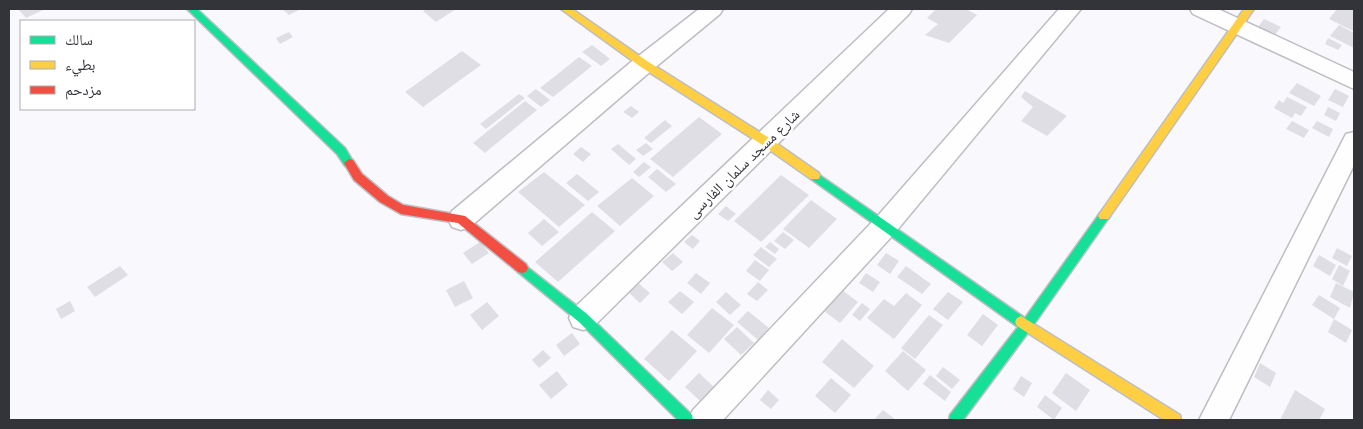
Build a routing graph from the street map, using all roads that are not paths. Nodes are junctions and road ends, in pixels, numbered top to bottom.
1 (195, 9) edge
2 (566, 9) edge
3 (713, 9) edge
4 (902, 9) edge
5 (1071, 9) edge
6 (1200, 9) edge
7 (1243, 17) edge
8 (644, 64) junction
9 (1354, 81) edge
10 (765, 141) junction
11 (1354, 141) edge
12 (461, 219) junction
13 (884, 226) junction
14 (584, 318) junction
15 (1026, 326) junction
16 (687, 420) edge
17 (704, 420) edge
18 (955, 420) edge
19 (1176, 420) edge
20 (1214, 420) edge

1 - 12 street
2 - 8 street
3 - 8 street
4 - 10 street, شارع مسجد سلمان الفارسى
5 - 13 street
6 - 7 street
7 - 9 street
7 - 15 street
8 - 10 street
8 - 12 street
10 - 13 street
10 - 14 street, شارع مسجد سلمان الفارسى
11 - 20 street
12 - 14 street
13 - 15 street
13 - 17 street
14 - 16 street
15 - 18 street
15 - 19 street

